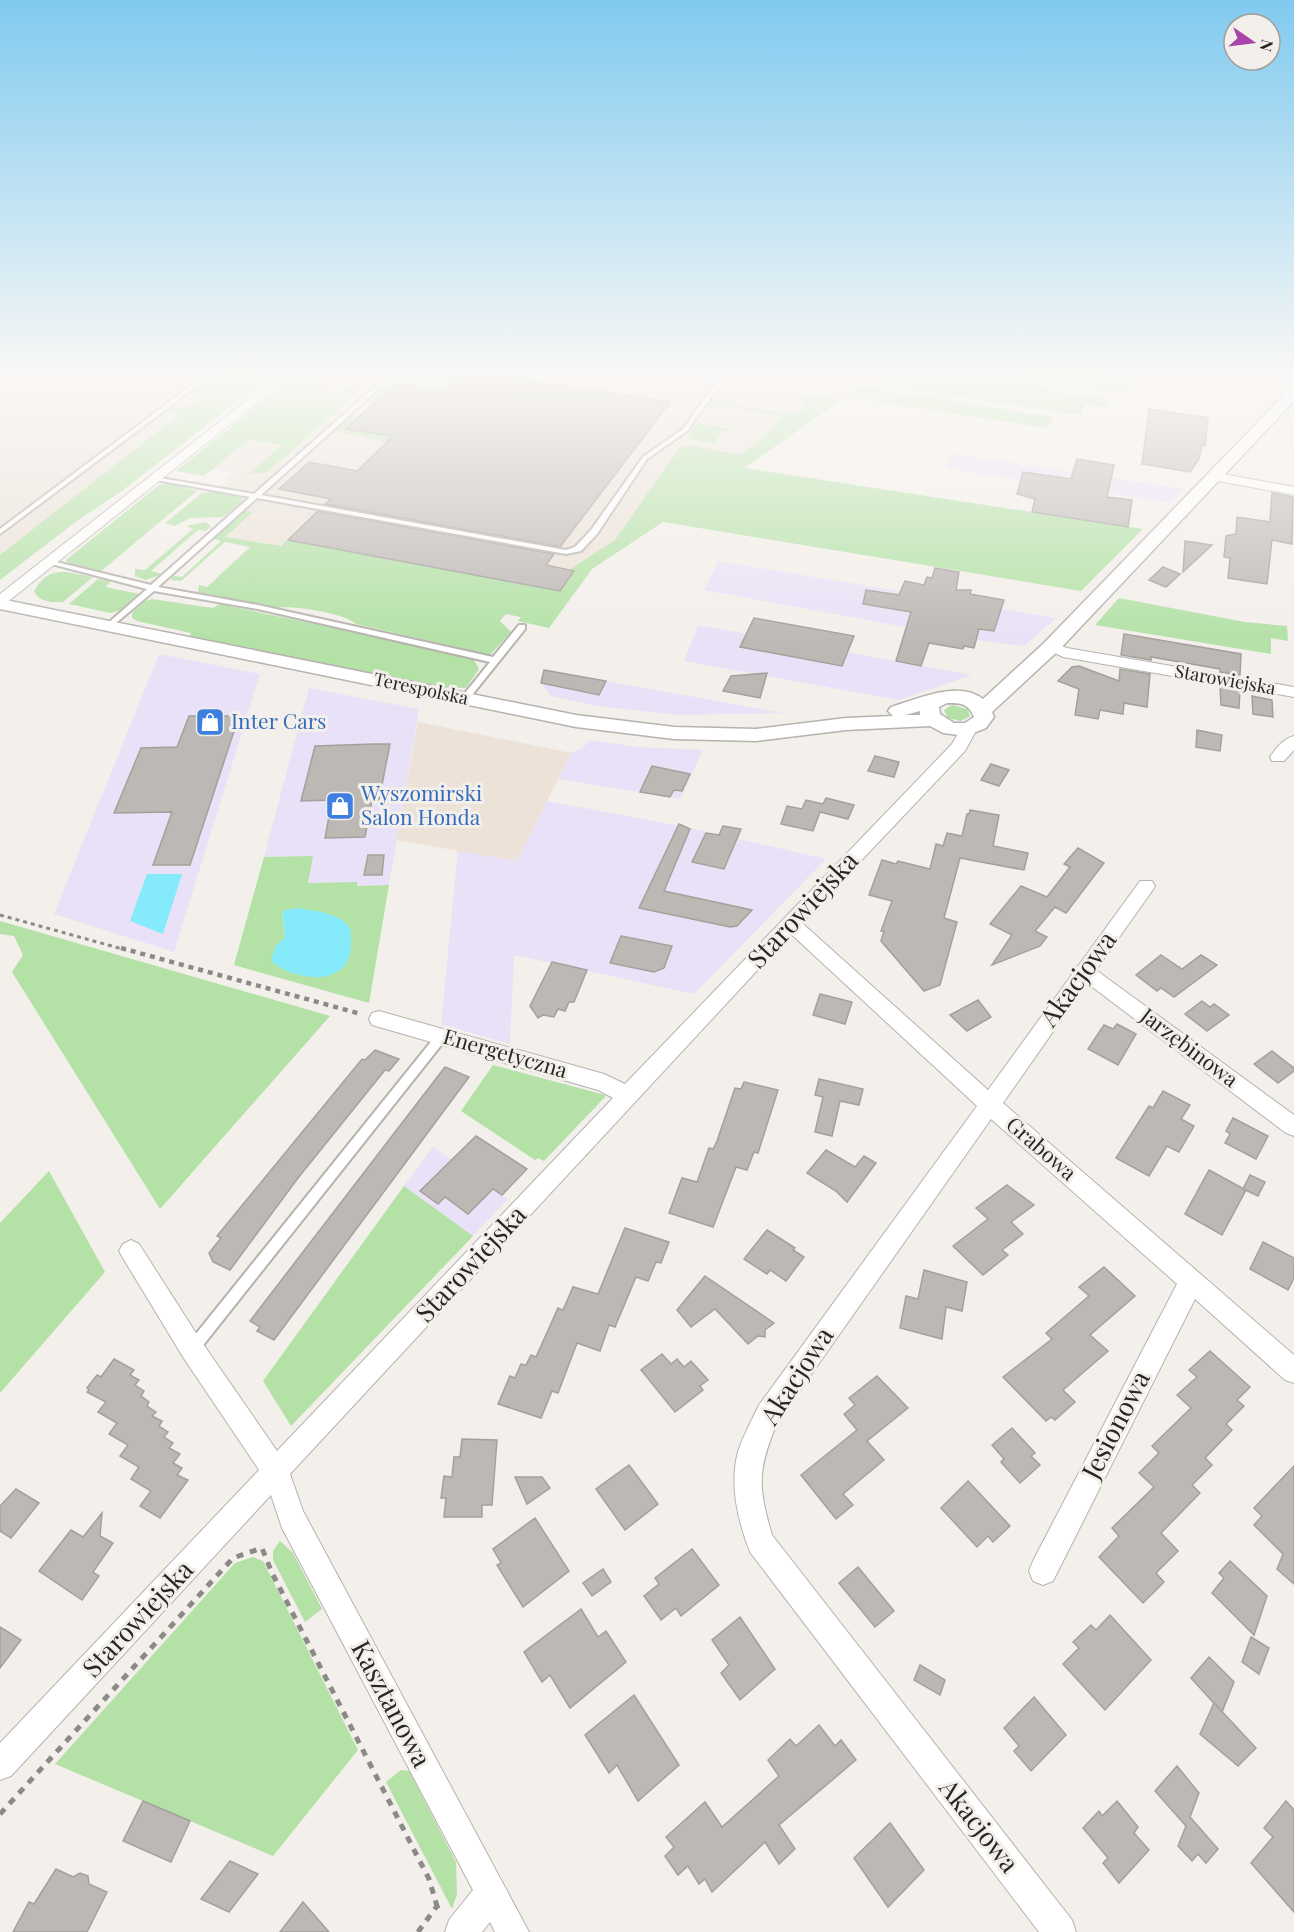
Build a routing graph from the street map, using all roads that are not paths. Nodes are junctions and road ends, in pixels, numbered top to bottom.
1 (89, 465) edge
2 (172, 465) edge
3 (289, 465) edge
4 (640, 465) edge
5 (1224, 465) edge
6 (1212, 477) junction
7 (156, 478) junction
8 (1294, 491) edge
9 (255, 495) junction
10 (0, 532) edge
11 (48, 562) junction
12 (152, 588) junction
13 (0, 602) edge
14 (110, 626) junction
15 (522, 627) dead end
16 (1051, 647) junction
17 (494, 660) junction
18 (1026, 669) junction
19 (1294, 692) edge
20 (962, 697) junction
21 (465, 699) junction
22 (983, 710) junction
23 (936, 716) junction
24 (969, 729) junction
25 (1294, 741) edge
26 (1278, 757) dead end
27 (942, 763) junction
28 (1146, 886) dead end
29 (790, 923) junction
30 (1083, 972) junction
31 (379, 1019) road end
32 (441, 1036) junction
33 (628, 1096) junction
34 (988, 1103) junction
35 (1294, 1127) edge
36 (131, 1251) dead end
37 (1194, 1283) junction
38 (192, 1349) junction
39 (1294, 1371) edge
40 (276, 1472) junction
41 (1043, 1571) dead end
42 (0, 1765) edge
43 (492, 1893) junction
44 (454, 1928) edge
45 (513, 1932) edge
46 (1060, 1932) edge

1 - 10 lane
2 - 7 street
3 - 9 lane
4 - 9 lane
5 - 6 street
6 - 8 street
6 - 16 street
7 - 9 lane
7 - 11 street
9 - 12 lane
11 - 12 lane
11 - 13 street
12 - 14 lane
12 - 17 lane
13 - 14 street, Terespolska
14 - 21 street, Terespolska
15 - 17 lane
16 - 18 street
16 - 19 street, Starowiejska
17 - 21 lane
18 - 20 street
18 - 22 street
20 - 22 street
20 - 23 street
21 - 23 street, Terespolska
22 - 24 street
23 - 24 street
23 - 27 street
24 - 27 street, Starowiejska
25 - 26 street
27 - 29 street, Starowiejska
28 - 30 street, Akacjowa
29 - 33 street, Starowiejska
29 - 34 street, Grabowa
30 - 34 street, Akacjowa
30 - 35 street, Jarzębinowa
31 - 32 street, Energetyczna
32 - 33 street, Energetyczna
32 - 38 lane
33 - 40 street, Starowiejska
34 - 37 street, Grabowa
34 - 46 street, Akacjowa
36 - 38 street, Kasztanowa
37 - 39 street, Grabowa
37 - 41 street, Jesionowa
38 - 40 street, Kasztanowa
40 - 42 street, Starowiejska
40 - 43 street, Kasztanowa
43 - 44 street
43 - 45 street, Kasztanowa

